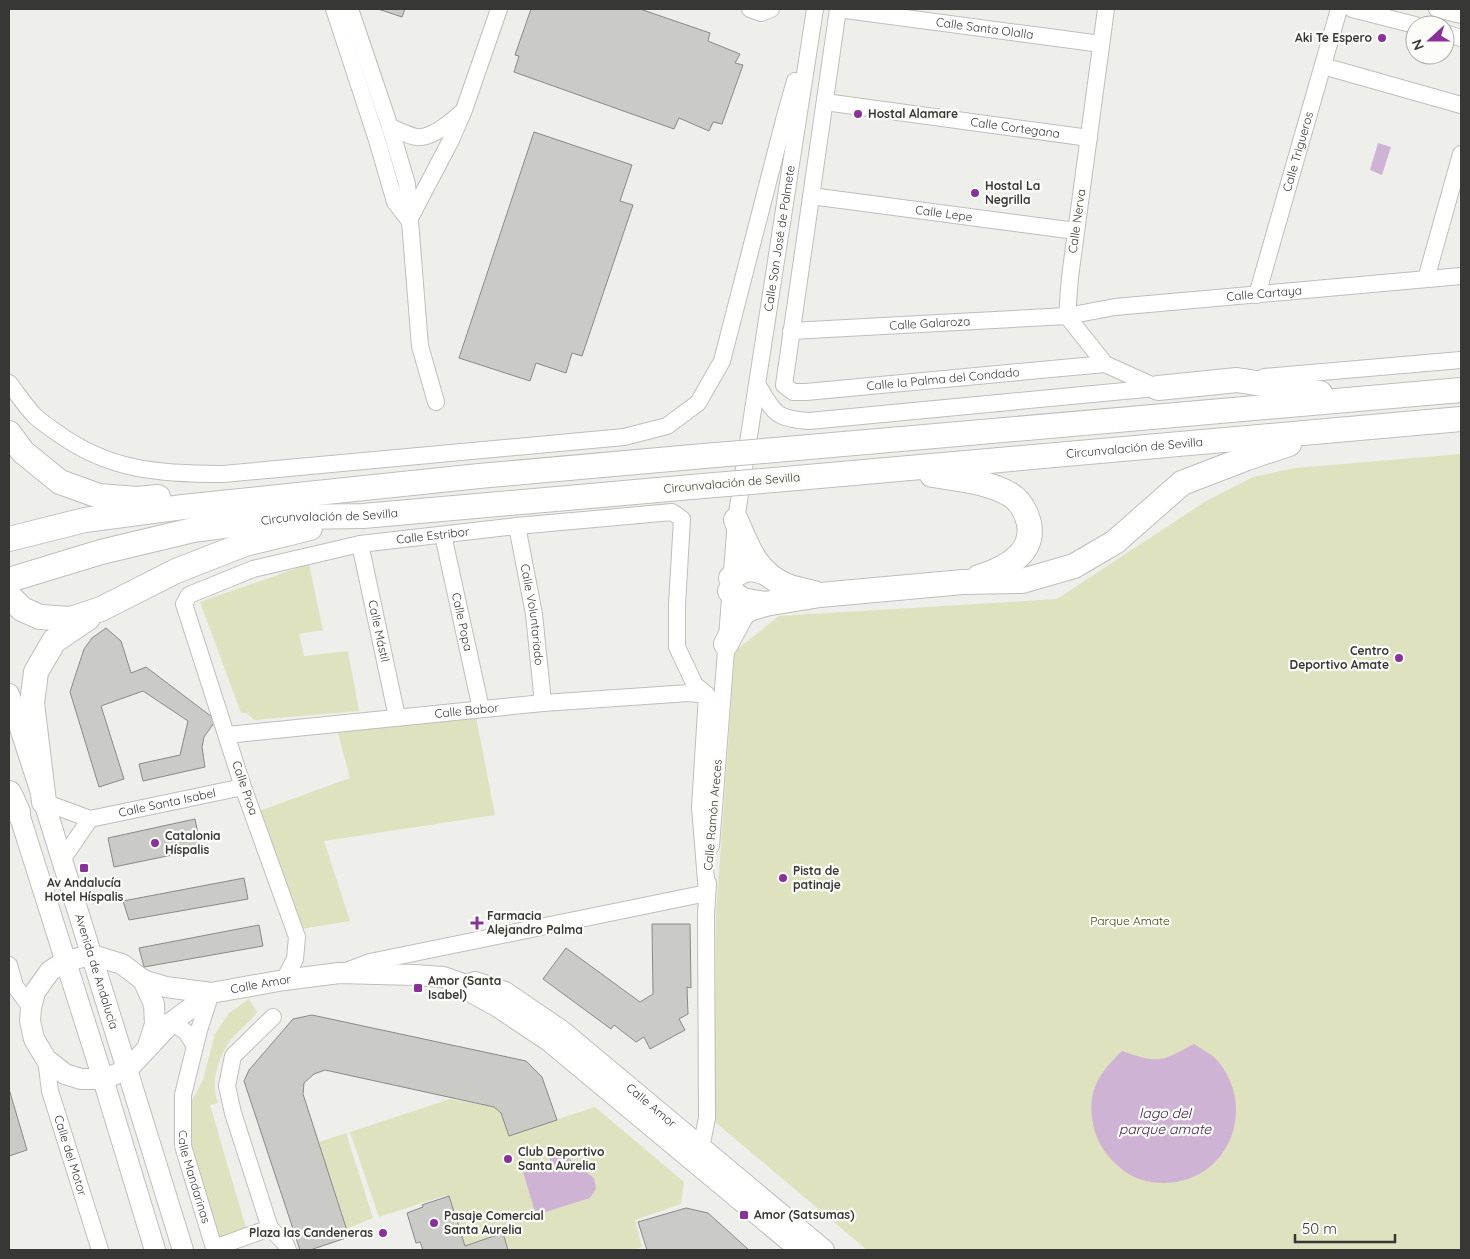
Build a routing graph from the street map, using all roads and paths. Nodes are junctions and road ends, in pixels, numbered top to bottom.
1 (334, 9) edge
2 (350, 9) edge
3 (499, 9) edge
4 (750, 9) edge
5 (771, 9) edge
6 (838, 9) edge
7 (1106, 9) edge
8 (1340, 9) edge
9 (1352, 9) edge
10 (1437, 9) edge
11 (1461, 15) edge
12 (814, 16) edge
13 (1405, 23) edge
14 (1101, 44) junction
15 (1323, 66) junction
16 (1461, 105) edge
17 (824, 108) junction
18 (464, 110) junction
19 (390, 127) junction
20 (796, 129) junction
21 (1089, 138) junction
22 (1461, 154) edge
23 (811, 196) junction
24 (409, 220) junction
25 (1076, 231) junction
26 (1461, 276) edge
27 (1426, 280) junction
28 (1257, 294) junction
29 (1067, 316) junction
30 (791, 331) junction
31 (1461, 360) edge
32 (1105, 364) junction
33 (1237, 380) junction
34 (9, 383) edge
35 (757, 384) junction
36 (784, 385) joint
37 (1158, 388) junction
38 (1461, 390) edge
39 (1363, 398) junction
40 (436, 402) dead end
41 (1461, 419) edge
42 (1326, 431) junction
43 (9, 433) edge
44 (744, 468) joint
45 (890, 469) junction
46 (479, 476) junction
47 (363, 516) junction
48 (736, 520) junction
49 (517, 526) junction
50 (442, 535) junction
51 (19, 536) edge
52 (360, 544) junction
53 (763, 572) junction
54 (9, 580) edge
55 (963, 582) junction
56 (730, 584) junction
57 (189, 595) joint
58 (820, 595) junction
59 (9, 596) edge
60 (765, 604) junction
61 (101, 609) junction
62 (726, 644) junction
63 (9, 694) edge
64 (707, 694) junction
65 (543, 703) junction
66 (481, 709) junction
67 (397, 717) junction
68 (227, 735) junction
69 (9, 782) edge
70 (244, 786) junction
71 (44, 802) junction
72 (14, 803) edge
73 (90, 819) junction
74 (62, 860) junction
75 (707, 893) junction
76 (450, 946) junction
77 (92, 954) junction
78 (65, 961) junction
79 (9, 965) edge
80 (339, 973) junction
81 (443, 977) junction
82 (143, 980) junction
83 (284, 980) junction
84 (211, 993) junction
85 (31, 1008) junction
86 (273, 1017) dead end
87 (172, 1022) junction
88 (148, 1046) junction
89 (195, 1046) junction
90 (46, 1059) junction
91 (127, 1070) junction
92 (103, 1079) junction
93 (696, 1154) junction
94 (270, 1228) junction
95 (100, 1250) edge
96 (155, 1250) edge
97 (183, 1250) edge
98 (288, 1250) edge
99 (800, 1250) edge
100 (824, 1250) edge

1 - 24 street
2 - 19 street
3 - 18 street
4 - 5 street
6 - 14 street, Calle Santa Olalla
6 - 17 street, Calle San José de Palmete
7 - 14 street, Calle Nerva
8 - 15 street, Calle Trigueros
9 - 13 street
10 - 11 street
12 - 20 street, Calle San José de Palmete
12 - 34 street
14 - 21 street, Calle Nerva
15 - 16 street
15 - 28 street, Calle Trigueros
17 - 20 street
17 - 21 street, Calle Cortegana
17 - 23 street, Calle San José de Palmete
18 - 19 street
18 - 24 street
19 - 24 street
20 - 35 street, Calle San José de Palmete
21 - 25 street, Calle Nerva
22 - 27 street
23 - 25 street, Calle Lepe
23 - 30 street, Calle San José de Palmete
24 - 40 street
25 - 29 street, Calle Nerva
26 - 27 street, Calle Cartaya
27 - 28 street, Calle Cartaya
28 - 29 street, Calle Cartaya
29 - 30 street, Calle Galaroza
29 - 32 street
30 - 36 street, Calle San José de Palmete
31 - 33 street
32 - 36 street, Calle la Palma del Condado
32 - 37 street
33 - 37 highway
33 - 39 highway
35 - 37 street
35 - 44 street, Calle San José de Palmete
38 - 39 highway, Circunvalación de Sevilla
39 - 46 highway, Circunvalación de Sevilla, bridge
41 - 42 highway, Circunvalación de Sevilla
42 - 45 highway, Circunvalación de Sevilla
42 - 55 highway
43 - 46 highway
44 - 48 street, Calle Ramón Areces
45 - 47 highway, Circunvalación de Sevilla, bridge
45 - 55 highway
46 - 51 highway, Circunvalación de Sevilla
47 - 54 highway, Circunvalación de Sevilla
47 - 61 highway
48 - 53 highway
48 - 56 street, Calle Ramón Areces
49 - 50 street, Calle Estribor
49 - 64 street, Calle Estribor
49 - 65 street, Calle Voluntariado
50 - 52 street, Calle Estribor
50 - 66 street, Calle Popa
52 - 57 street, Calle Estribor
52 - 67 street, Calle Mástil
53 - 56 highway
53 - 58 highway
55 - 58 highway
56 - 60 highway
56 - 62 street, Calle Ramón Areces
57 - 68 street, Calle Proa
58 - 60 highway
59 - 61 highway
60 - 62 highway
61 - 71 highway
62 - 75 street, Calle Ramón Areces
63 - 71 main road, Avenida de Andalucía
64 - 65 street, Calle Babor
64 - 75 street
65 - 66 street, Calle Babor
66 - 67 street, Calle Babor
67 - 68 street, Calle Babor
68 - 70 street, Calle Proa
69 - 72 main road
70 - 73 street, Calle Santa Isabel
70 - 83 street, Calle Proa
71 - 73 street
71 - 74 main road, Avenida de Andalucía
72 - 78 main road
73 - 74 street
74 - 77 main road, Avenida de Andalucía
75 - 76 street, Calle Amor
75 - 93 street, Calle Ramón Areces
76 - 80 street, Calle Amor
76 - 81 street, Calle Amor
77 - 78 main road
77 - 82 main road
77 - 91 main road, Avenida de Andalucía
78 - 85 main road
78 - 92 main road
79 - 85 street
80 - 81 main road, Calle Amor
80 - 83 main road, Calle Amor
81 - 93 main road, Calle Amor
82 - 84 main road, Calle Amor
82 - 88 main road
83 - 84 main road, Calle Amor
84 - 87 main road, Calle Amor
84 - 89 street
85 - 90 main road
86 - 94 street
87 - 88 main road, Calle Amor
87 - 89 street
88 - 91 main road, Calle Amor
89 - 94 street, Calle Mandarinas
90 - 92 main road
90 - 95 street, Calle del Motor
91 - 92 main road
91 - 97 main road, Avenida de Andalucía
92 - 96 main road
93 - 99 main road, Calle Amor
93 - 100 main road, Calle Amor
94 - 98 street

